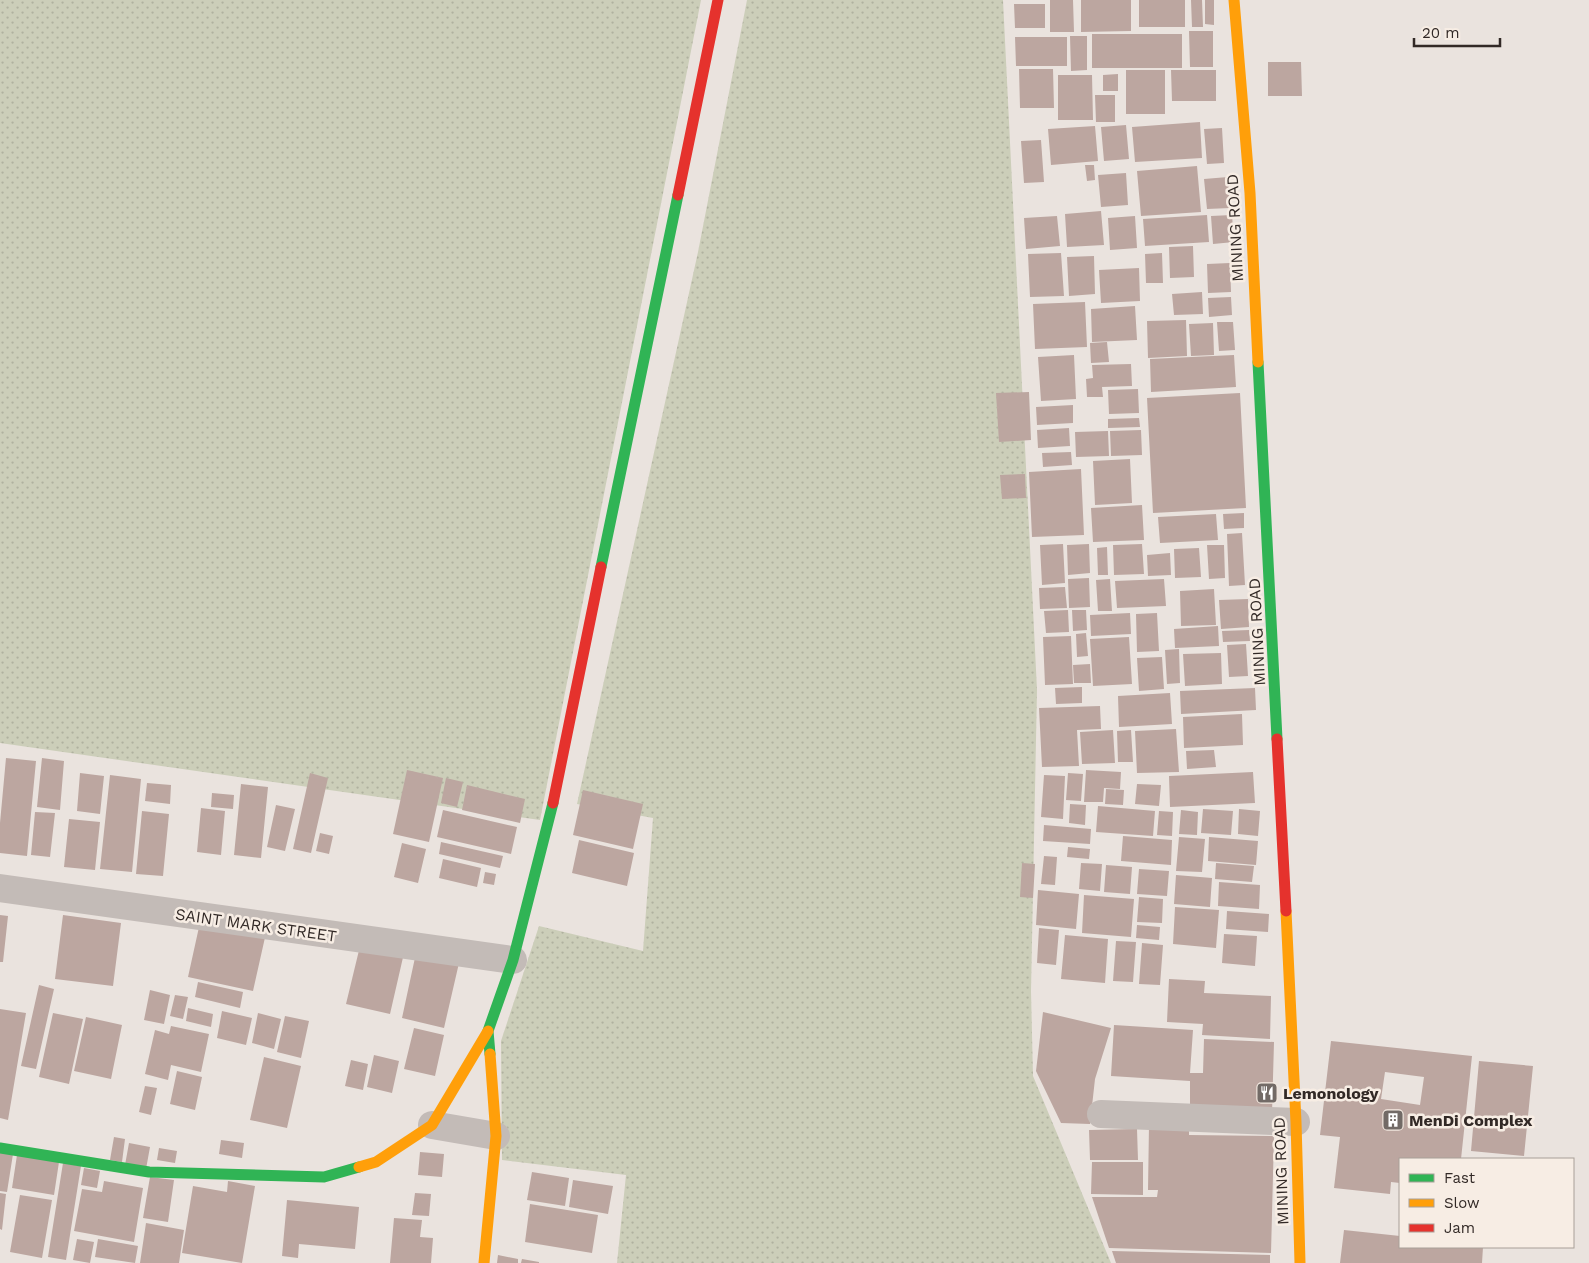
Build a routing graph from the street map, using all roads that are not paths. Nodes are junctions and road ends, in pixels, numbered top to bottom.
1 (718, 0) edge
2 (1234, 0) edge
3 (0, 888) edge
4 (512, 960) junction
5 (488, 1031) junction
6 (1101, 1114) dead end
7 (1296, 1122) junction
8 (432, 1125) junction
9 (496, 1136) junction
10 (0, 1148) edge
11 (484, 1263) edge
12 (1300, 1263) edge

1 - 4 street
2 - 7 street, MINING ROAD
3 - 4 street, SAINT MARK STREET
4 - 5 street
5 - 8 street
5 - 9 street
6 - 7 street
7 - 12 street, MINING ROAD
8 - 9 street
8 - 10 street
9 - 11 street

